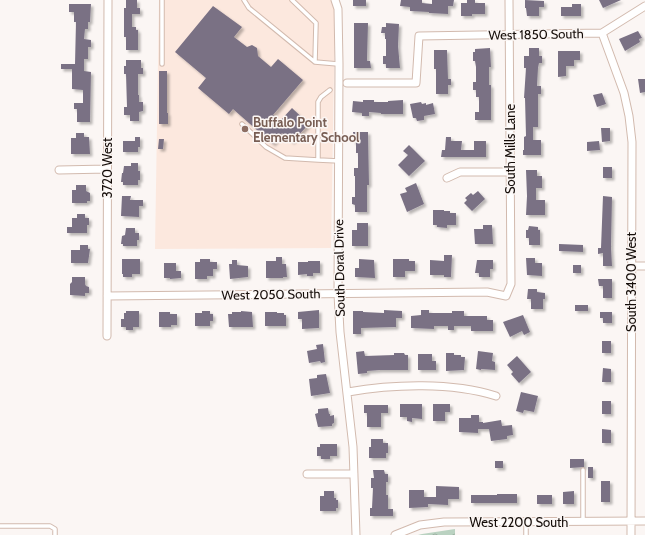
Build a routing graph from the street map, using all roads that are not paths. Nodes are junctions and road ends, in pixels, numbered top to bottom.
1 (108, 0) edge
2 (162, 0) edge
3 (244, 0) edge
4 (292, 0) edge
5 (335, 0) edge
6 (509, 0) edge
7 (645, 6) edge
8 (602, 34) junction
9 (509, 35) junction
10 (315, 62) junction
11 (162, 64) dead end
12 (339, 64) junction
13 (347, 83) dead end
14 (330, 90) dead end
15 (242, 124) dead end
16 (318, 160) junction
17 (339, 161) junction
18 (107, 169) junction
19 (59, 170) dead end
20 (510, 172) junction
21 (447, 178) dead end
22 (632, 266) junction
23 (645, 266) edge
24 (338, 294) junction
25 (107, 296) junction
26 (506, 296) joint
27 (107, 336) dead end
28 (348, 392) junction
29 (496, 396) dead end
30 (583, 470) dead end
31 (307, 474) dead end
32 (354, 474) junction
33 (631, 521) junction
34 (645, 521) edge
35 (526, 522) junction
36 (583, 522) junction
37 (0, 526) edge
38 (55, 535) edge
39 (356, 535) edge
40 (395, 535) edge
41 (526, 535) edge
42 (631, 535) edge

1 - 18 street, 3720 West
2 - 11 lane
3 - 10 lane
4 - 10 lane
5 - 12 street, South Doral Drive
6 - 9 street, South Mills Lane
7 - 8 street, West 1850 South
8 - 9 street, West 1850 South
8 - 22 street, South 3400 West
9 - 13 street, West 1850 South
9 - 20 street, South Mills Lane
10 - 12 lane
12 - 17 street, South Doral Drive
14 - 16 lane
15 - 16 lane
16 - 17 lane
17 - 24 street, South Doral Drive
18 - 19 street
18 - 25 street, 3720 West
20 - 21 street
20 - 26 street, South Mills Lane
22 - 23 street
22 - 33 street, South 3400 West
24 - 25 street, West 2050 South
24 - 26 street, West 2050 South
24 - 28 street, South Doral Drive
25 - 27 street, 3720 West
28 - 29 street
28 - 32 street, South Doral Drive
30 - 36 lane
31 - 32 street
32 - 39 street, South Doral Drive
33 - 34 street, West 2200 South
33 - 36 street, West 2200 South
33 - 42 street, South 3400 West
35 - 36 street, West 2200 South
35 - 40 street, West 2200 South
35 - 41 lane
37 - 38 lane

